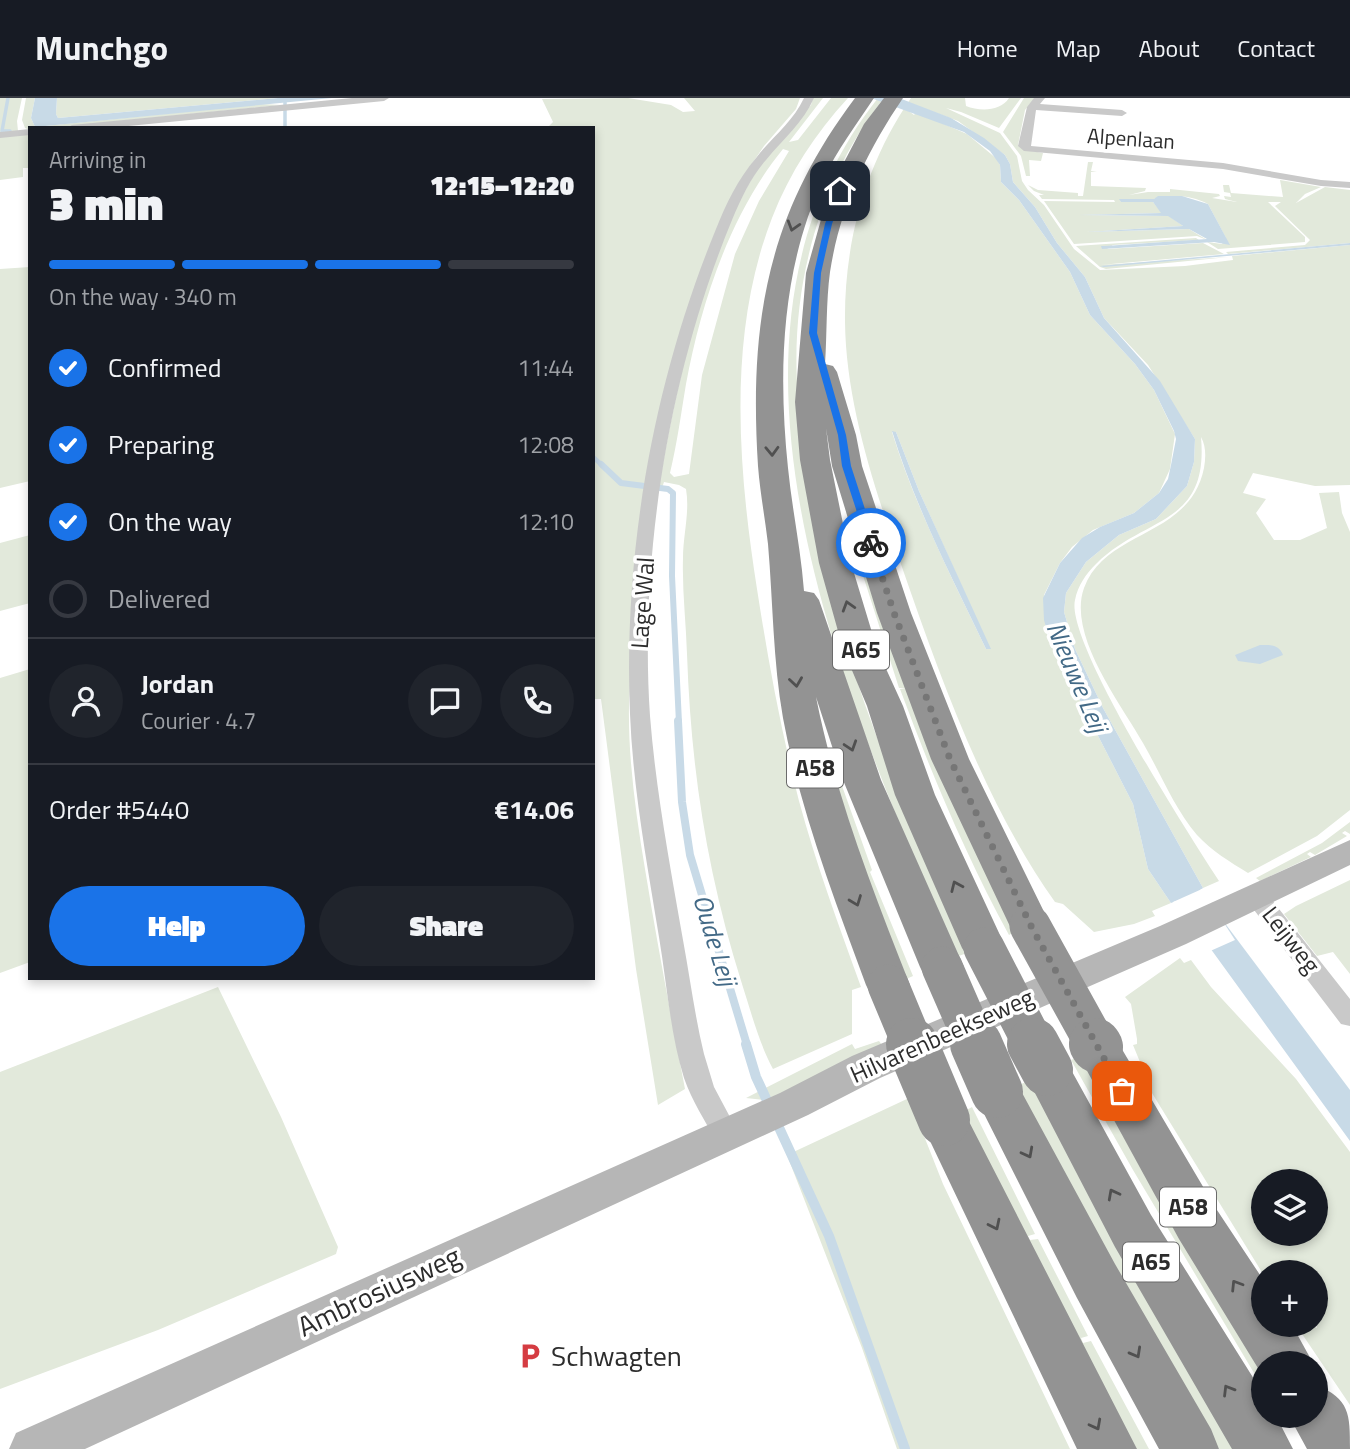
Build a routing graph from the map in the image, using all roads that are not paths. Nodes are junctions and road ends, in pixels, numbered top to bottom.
1 (384, 98) edge
2 (809, 98) edge
3 (877, 101) edge
4 (1036, 103) edge
5 (1122, 113) dead end
6 (92, 126) edge
7 (26, 132) edge
8 (0, 135) edge
9 (1284, 161) dead end
10 (1288, 177) junction
11 (1350, 185) edge
12 (813, 333) junction
13 (783, 541) junction
14 (1350, 851) edge
15 (1247, 899) junction
16 (1350, 1017) edge
17 (741, 1127) junction
18 (1277, 1351) edge
19 (1327, 1428) edge
20 (33, 1449) edge
21 (1108, 1449) edge
22 (1190, 1449) edge
23 (1264, 1449) edge
24 (1341, 1449) edge

1 - 6 street
2 - 17 street, Lage Wal
3 - 12 highway, A58
3 -> 13 highway, A58
4 - 5 street
4 - 10 street, Alpenlaan
7 - 8 street
9 - 10 street
10 - 11 street, Alpenlaan
18 -> 12 highway, A58, bridge
23 -> 12 highway, A65, bridge
13 -> 21 highway, A58, bridge
13 -> 22 highway, A65, bridge
14 - 15 street, Hilvarenbeekseweg
15 - 16 street, Leijweg
15 - 17 street, Hilvarenbeekseweg
17 - 20 street, Ambrosiusweg
19 - 24 highway

